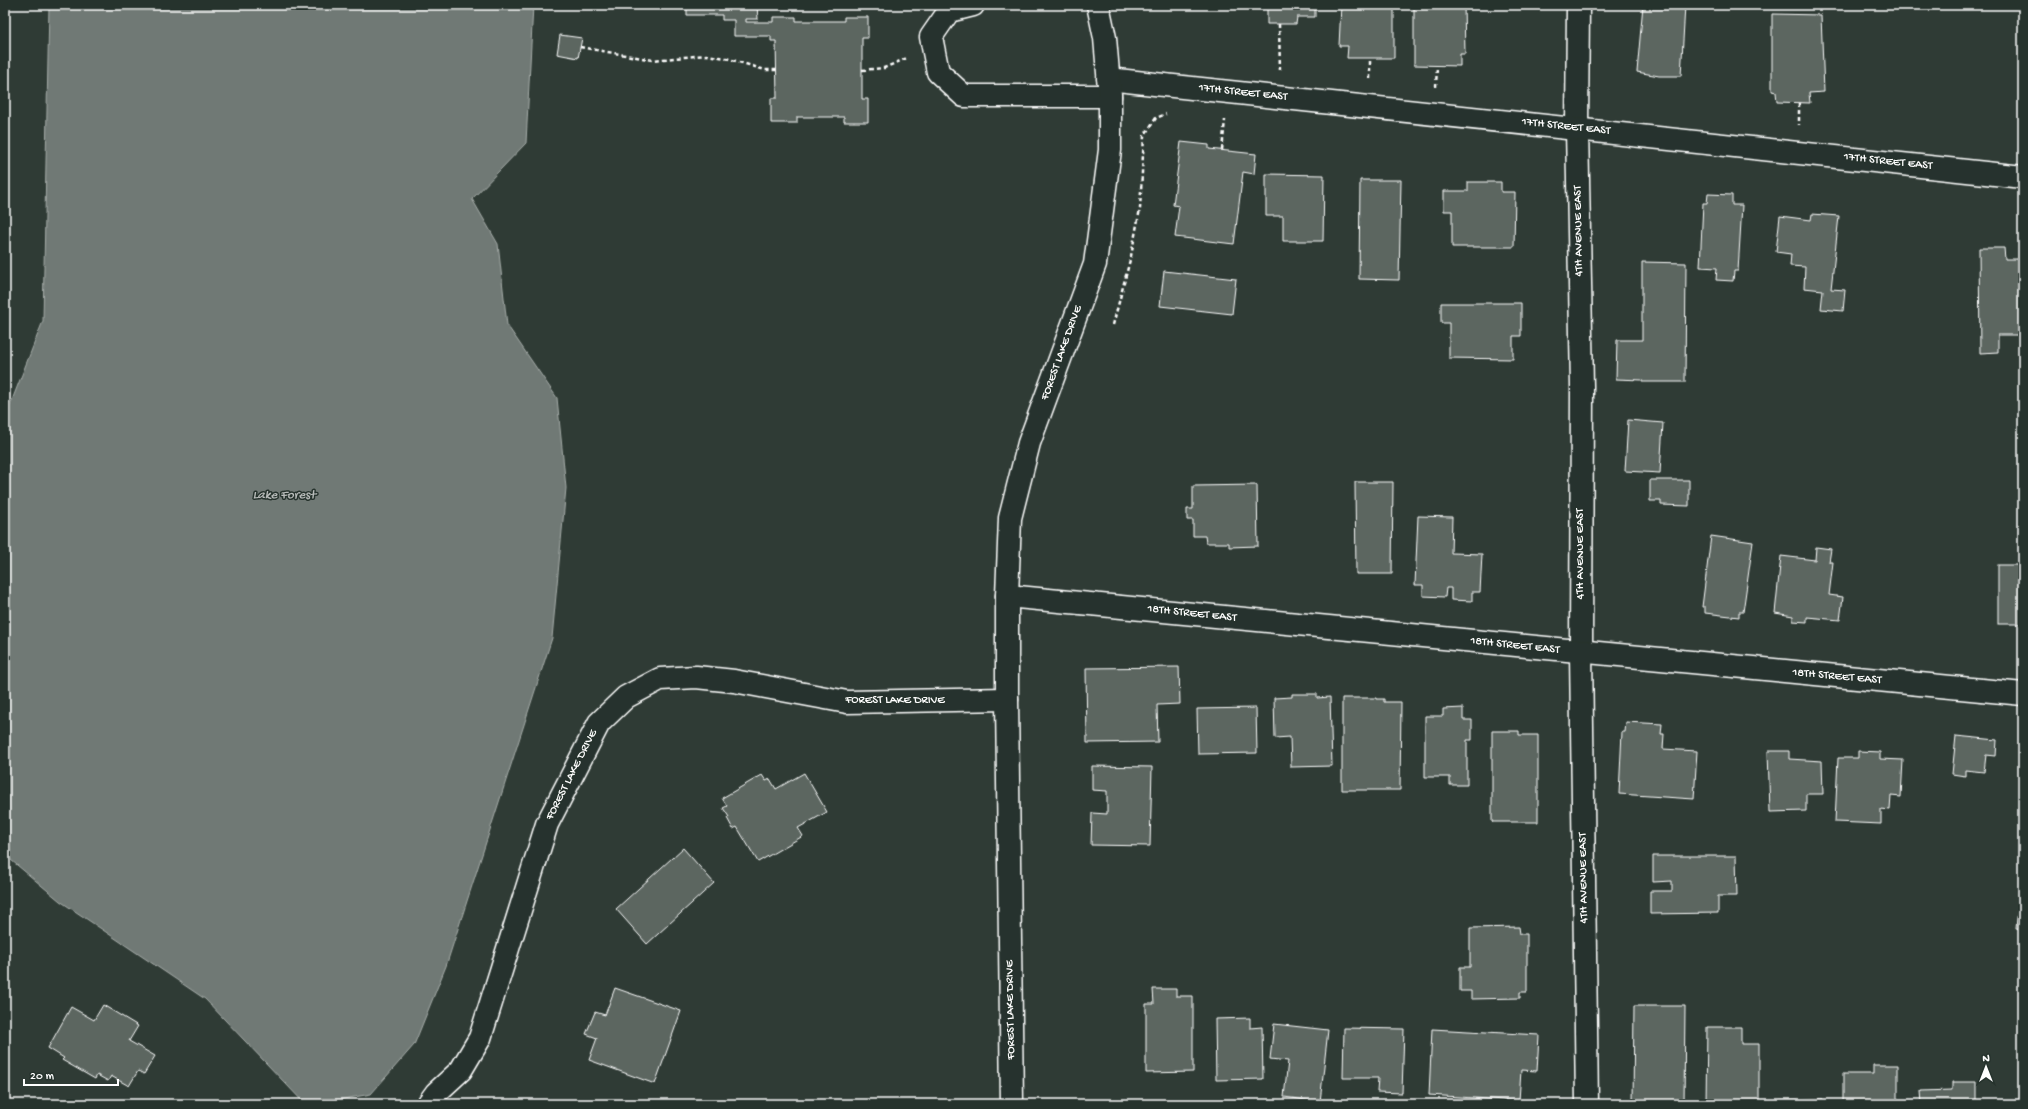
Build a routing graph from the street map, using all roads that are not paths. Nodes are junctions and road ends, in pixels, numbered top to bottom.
1 (973, 5) edge
2 (1098, 5) edge
3 (1578, 5) edge
4 (1109, 87) junction
5 (1577, 128) junction
6 (2023, 177) edge
7 (1007, 596) junction
8 (1580, 652) junction
9 (2023, 694) edge
10 (1007, 699) junction
11 (428, 1104) edge
12 (1012, 1104) edge
13 (1587, 1104) edge

1 - 4 street, 17TH STREET EAST
2 - 4 street, FOREST LAKE DRIVE
3 - 5 street, 4TH AVENUE EAST
4 - 5 street, 17TH STREET EAST
4 - 7 street, FOREST LAKE DRIVE
5 - 6 street, 17TH STREET EAST
5 - 8 street, 4TH AVENUE EAST
7 - 8 street, 18TH STREET EAST
7 - 10 street, FOREST LAKE DRIVE
8 - 9 street, 18TH STREET EAST
8 - 13 street, 4TH AVENUE EAST
10 - 11 street, FOREST LAKE DRIVE
10 - 12 street, FOREST LAKE DRIVE

